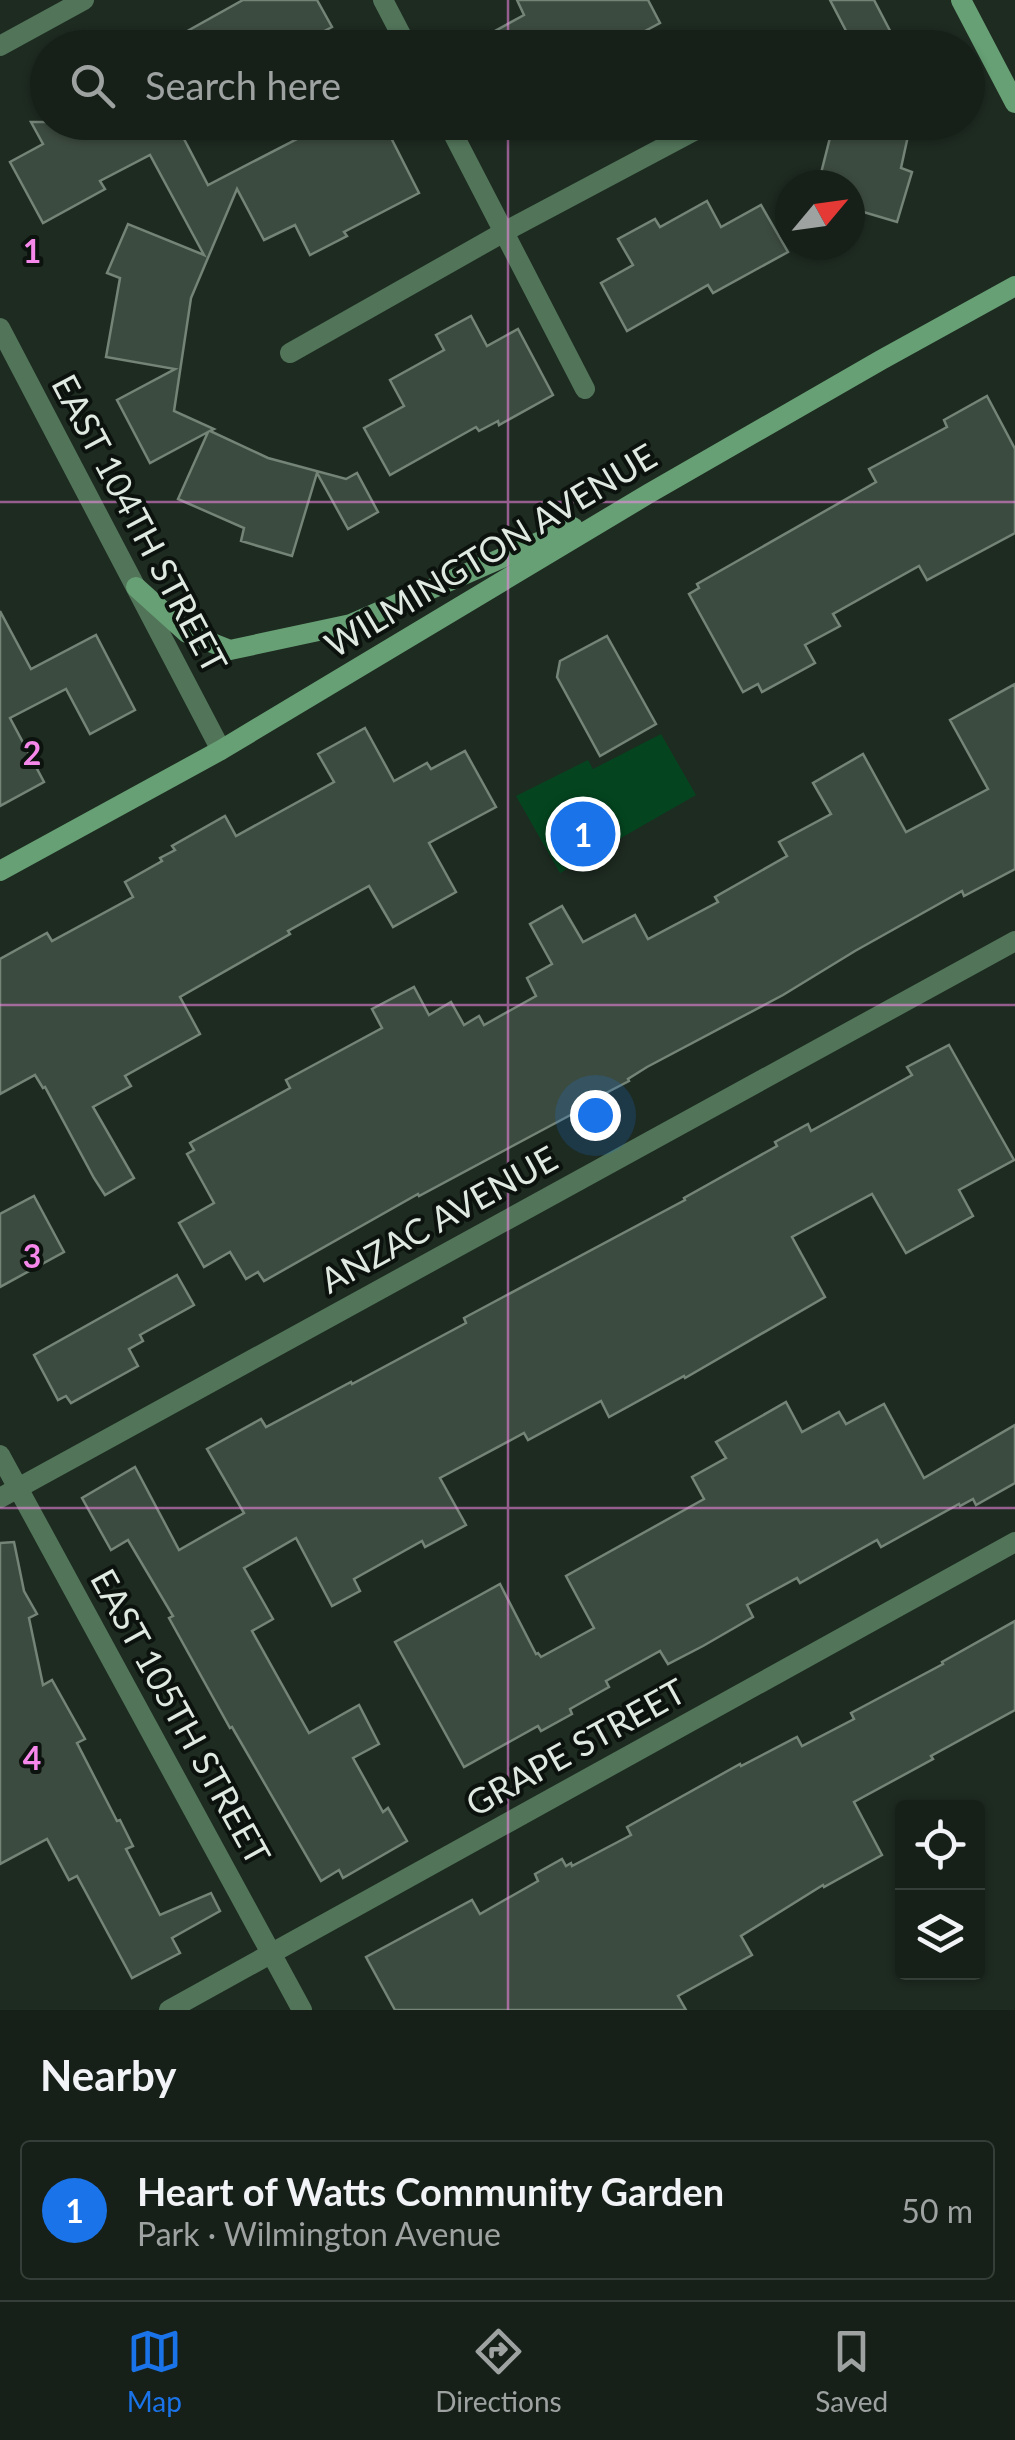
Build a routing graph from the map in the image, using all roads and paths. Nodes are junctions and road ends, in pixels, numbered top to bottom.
1 (84, 0) edge
2 (383, 0) edge
3 (960, 0) edge
4 (399, 30) edge
5 (976, 30) edge
6 (0, 46) edge
7 (985, 47) edge
8 (1015, 103) edge
9 (456, 140) edge
10 (678, 140) edge
11 (504, 232) junction
12 (1015, 286) edge
13 (0, 328) edge
14 (290, 353) dead end
15 (586, 390) dead end
16 (648, 494) junction
17 (136, 587) junction
18 (221, 750) junction
19 (0, 871) edge
20 (1015, 942) edge
21 (0, 1455) edge
22 (9, 1493) edge
23 (1015, 1542) edge
24 (272, 1953) junction
25 (169, 2010) edge
26 (302, 2010) edge

1 - 6 street
2 - 4 street
3 - 5 main road
7 - 8 main road
9 - 11 street
10 - 11 street
11 - 14 street
11 - 15 street
12 - 16 main road, WILMINGTON AVENUE
13 - 17 street, EAST 104TH STREET
16 - 17 main road
16 - 18 main road, WILMINGTON AVENUE
17 - 18 street, EAST 104TH STREET
18 - 19 main road, WILMINGTON AVENUE
20 - 22 street, ANZAC AVENUE
21 - 22 street, EAST 105TH STREET
22 - 24 street, EAST 105TH STREET
23 - 24 street, GRAPE STREET
24 - 25 street, GRAPE STREET
24 - 26 street, EAST 105TH STREET

